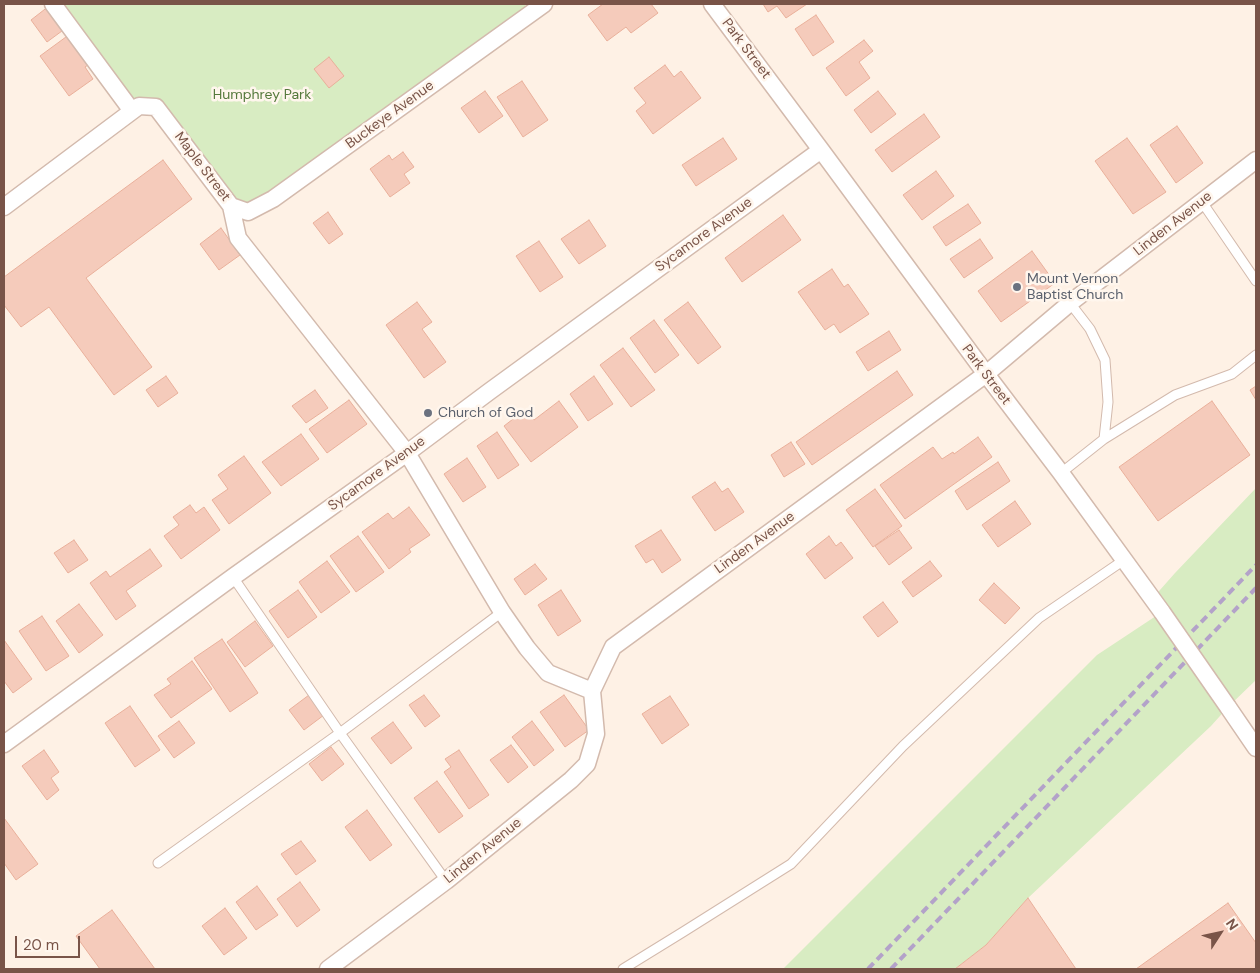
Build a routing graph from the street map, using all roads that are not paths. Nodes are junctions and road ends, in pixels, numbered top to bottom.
1 (53, 4) edge
2 (544, 4) edge
3 (712, 4) edge
4 (132, 111) junction
5 (821, 150) junction
6 (1256, 160) edge
7 (1202, 202) junction
8 (231, 206) junction
9 (4, 207) edge
10 (1256, 281) edge
11 (1070, 303) junction
12 (1256, 356) edge
13 (986, 374) junction
14 (1104, 440) junction
15 (407, 453) junction
16 (1062, 473) junction
17 (1124, 560) junction
18 (233, 577) junction
19 (502, 612) junction
20 (592, 691) junction
21 (340, 733) junction
22 (4, 744) edge
23 (1256, 748) edge
24 (158, 863) dead end
25 (446, 881) junction
26 (328, 969) edge
27 (622, 969) edge

1 - 4 street
2 - 8 street, Buckeye Avenue
3 - 5 street, Park Street
4 - 8 street, Maple Street
4 - 9 street
5 - 13 street, Park Street
5 - 15 street, Sycamore Avenue
6 - 7 street, Linden Avenue
7 - 10 lane
7 - 11 street, Linden Avenue
8 - 15 street, Maple Street
11 - 13 street, Linden Avenue
11 - 14 lane
12 - 14 lane
13 - 16 street, Park Street
13 - 20 street, Linden Avenue
14 - 16 lane
15 - 18 street, Sycamore Avenue
15 - 19 street, Maple Street
16 - 17 street, Park Street
17 - 23 street, Park Street, bridge
17 - 27 lane
18 - 21 lane
18 - 22 street, Sycamore Avenue
19 - 20 street, Maple Street
19 - 21 lane
20 - 25 street, Linden Avenue
21 - 24 lane
21 - 25 lane
25 - 26 street, Linden Avenue

